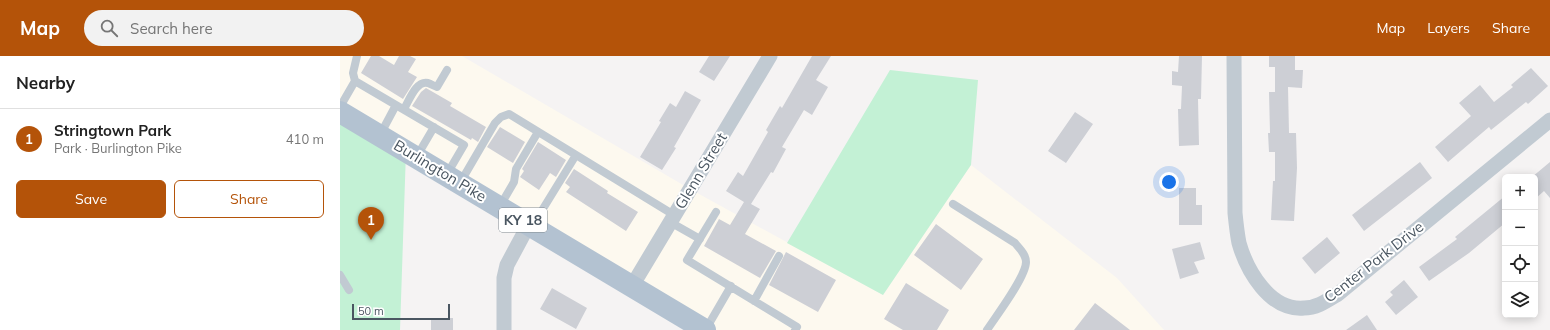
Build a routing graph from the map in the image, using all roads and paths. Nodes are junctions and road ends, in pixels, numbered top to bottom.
1 (356, 56) edge
2 (770, 56) edge
3 (1234, 56) edge
4 (447, 70) dead end
5 (355, 81) junction
6 (396, 105) junction
7 (340, 108) edge
8 (404, 109) junction
9 (340, 112) edge
10 (1550, 120) edge
11 (434, 127) junction
12 (538, 132) junction
13 (380, 135) junction
14 (576, 155) junction
15 (417, 157) junction
16 (453, 179) junction
17 (953, 204) dead end
18 (500, 206) junction
19 (716, 212) dead end
20 (672, 219) junction
21 (531, 225) junction
22 (700, 240) junction
23 (779, 256) dead end
24 (340, 275) edge
25 (632, 286) junction
26 (731, 286) junction
27 (349, 290) dead end
28 (754, 301) junction
29 (504, 330) edge
30 (705, 330) edge
31 (795, 330) edge
32 (986, 330) edge

1 - 5 lane
2 - 20 street, Glenn Street
3 - 10 street, Center Park Drive
4 - 8 lane
5 - 6 lane
5 - 7 lane
6 - 8 lane
6 - 13 lane
8 - 11 lane
9 - 13 main road, Burlington Pike / KY 18
11 - 15 lane
11 - 16 lane
12 - 14 lane
12 - 16 lane
12 - 18 lane
13 - 15 main road, Burlington Pike / KY 18
14 - 20 lane
14 - 21 lane
15 - 16 main road, Burlington Pike / KY 18
16 - 18 main road, Burlington Pike / KY 18
17 - 32 lane
18 - 21 main road, Burlington Pike / KY 18
19 - 22 lane
20 - 22 lane
20 - 25 street, Glenn Street
21 - 25 main road, Burlington Pike / KY 18
21 - 29 street
22 - 26 lane
23 - 28 lane
24 - 27 lane
25 - 30 main road, Burlington Pike / KY 18
26 - 28 lane
26 - 30 lane
28 - 31 lane

